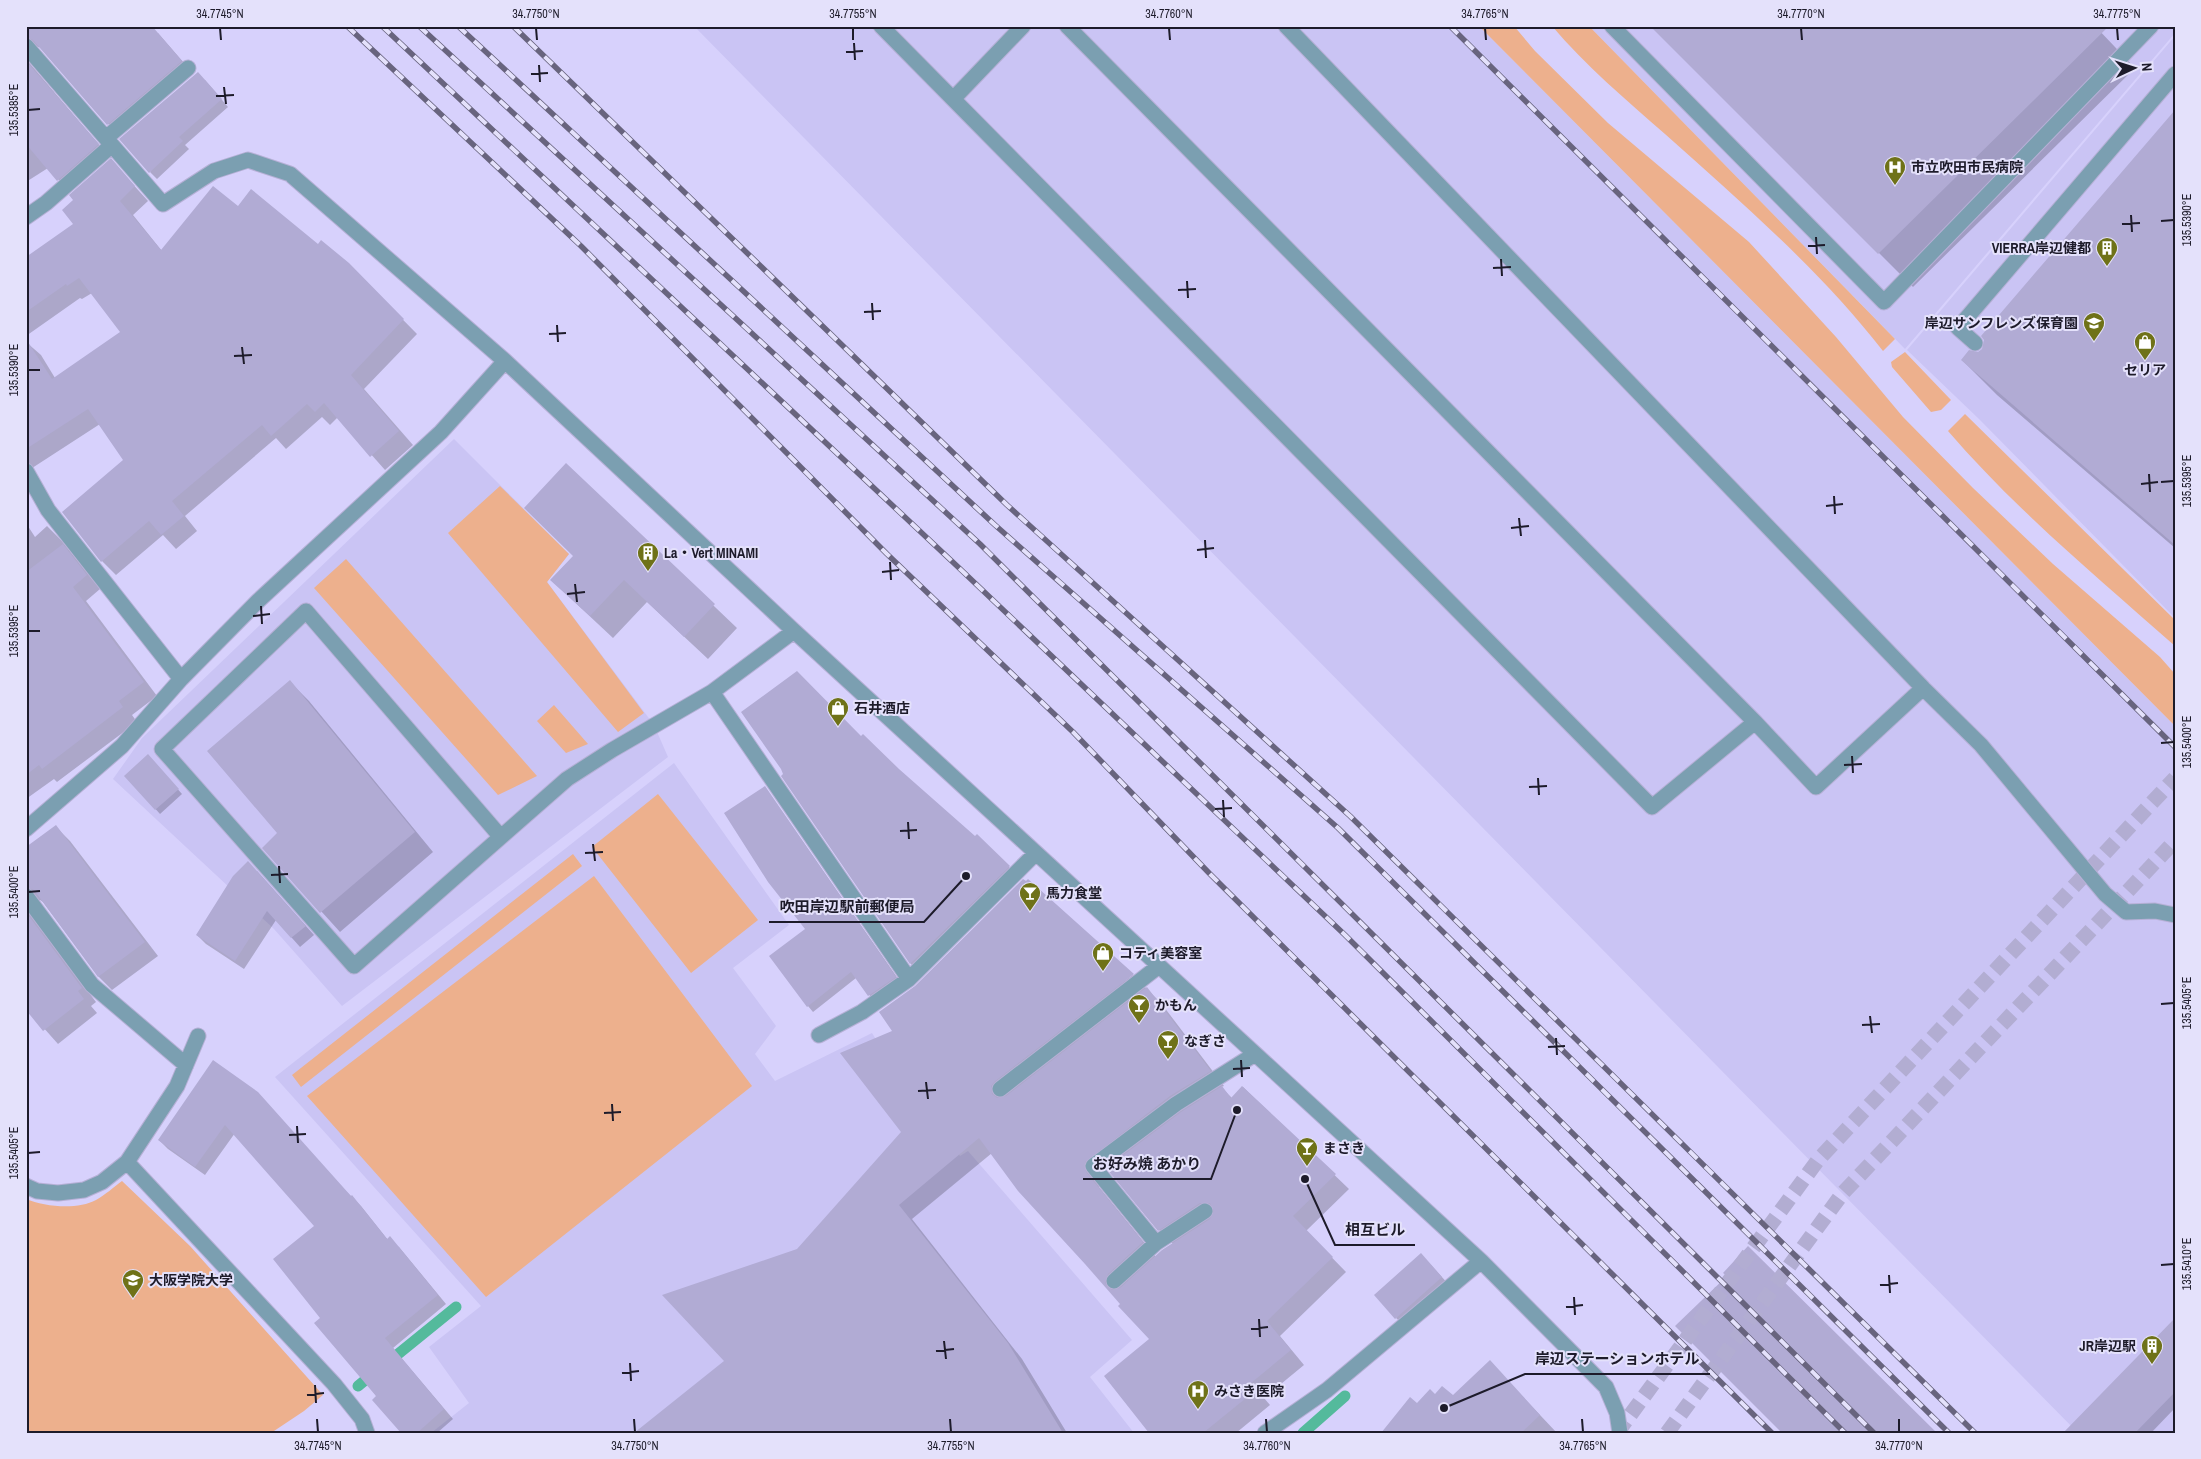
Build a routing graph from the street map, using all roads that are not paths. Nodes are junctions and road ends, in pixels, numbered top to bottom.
1 (881, 26) edge
2 (1023, 26) edge
3 (1067, 26) edge
4 (1286, 26) edge
5 (1612, 26) edge
6 (2147, 28) edge
7 (26, 46) edge
8 (188, 68) dead end
9 (2170, 80) edge
10 (954, 98) junction
11 (109, 141) junction
12 (26, 218) edge
13 (1975, 343) dead end
14 (505, 361) junction
15 (26, 471) edge
16 (794, 630) junction
17 (181, 679) junction
18 (1923, 688) junction
19 (712, 692) junction
20 (1755, 722) junction
21 (26, 829) edge
22 (500, 836) junction
23 (1036, 853) junction
24 (26, 896) edge
25 (2175, 915) edge
26 (1159, 966) junction
27 (909, 979) junction
28 (819, 1035) dead end
29 (198, 1036) dead end
30 (1255, 1054) junction
31 (186, 1065) junction
32 (1000, 1090) dead end
33 (127, 1162) junction
34 (26, 1186) edge
35 (1205, 1211) dead end
36 (1156, 1243) junction
37 (1482, 1261) junction
38 (1114, 1281) dead end
39 (367, 1433) edge
40 (1265, 1433) edge
41 (1620, 1433) edge

1 - 10 street
2 - 10 street
3 - 20 street
4 - 18 street
5 - 6 street
7 - 11 street
8 - 11 street
9 - 13 street
10 - 20 street
11 - 12 street
11 - 14 street
14 - 16 street
14 - 17 street
15 - 17 street
16 - 19 street
16 - 23 street
17 - 21 street
18 - 20 street
18 - 25 street
19 - 22 street
19 - 27 street
22 - 22 street
23 - 26 street
23 - 27 street
24 - 31 street
26 - 30 street
26 - 32 street
27 - 28 street
29 - 31 street
30 - 36 street
30 - 37 street
31 - 33 street
33 - 34 street
33 - 39 street
35 - 36 street
36 - 38 street
37 - 40 street
37 - 41 street

